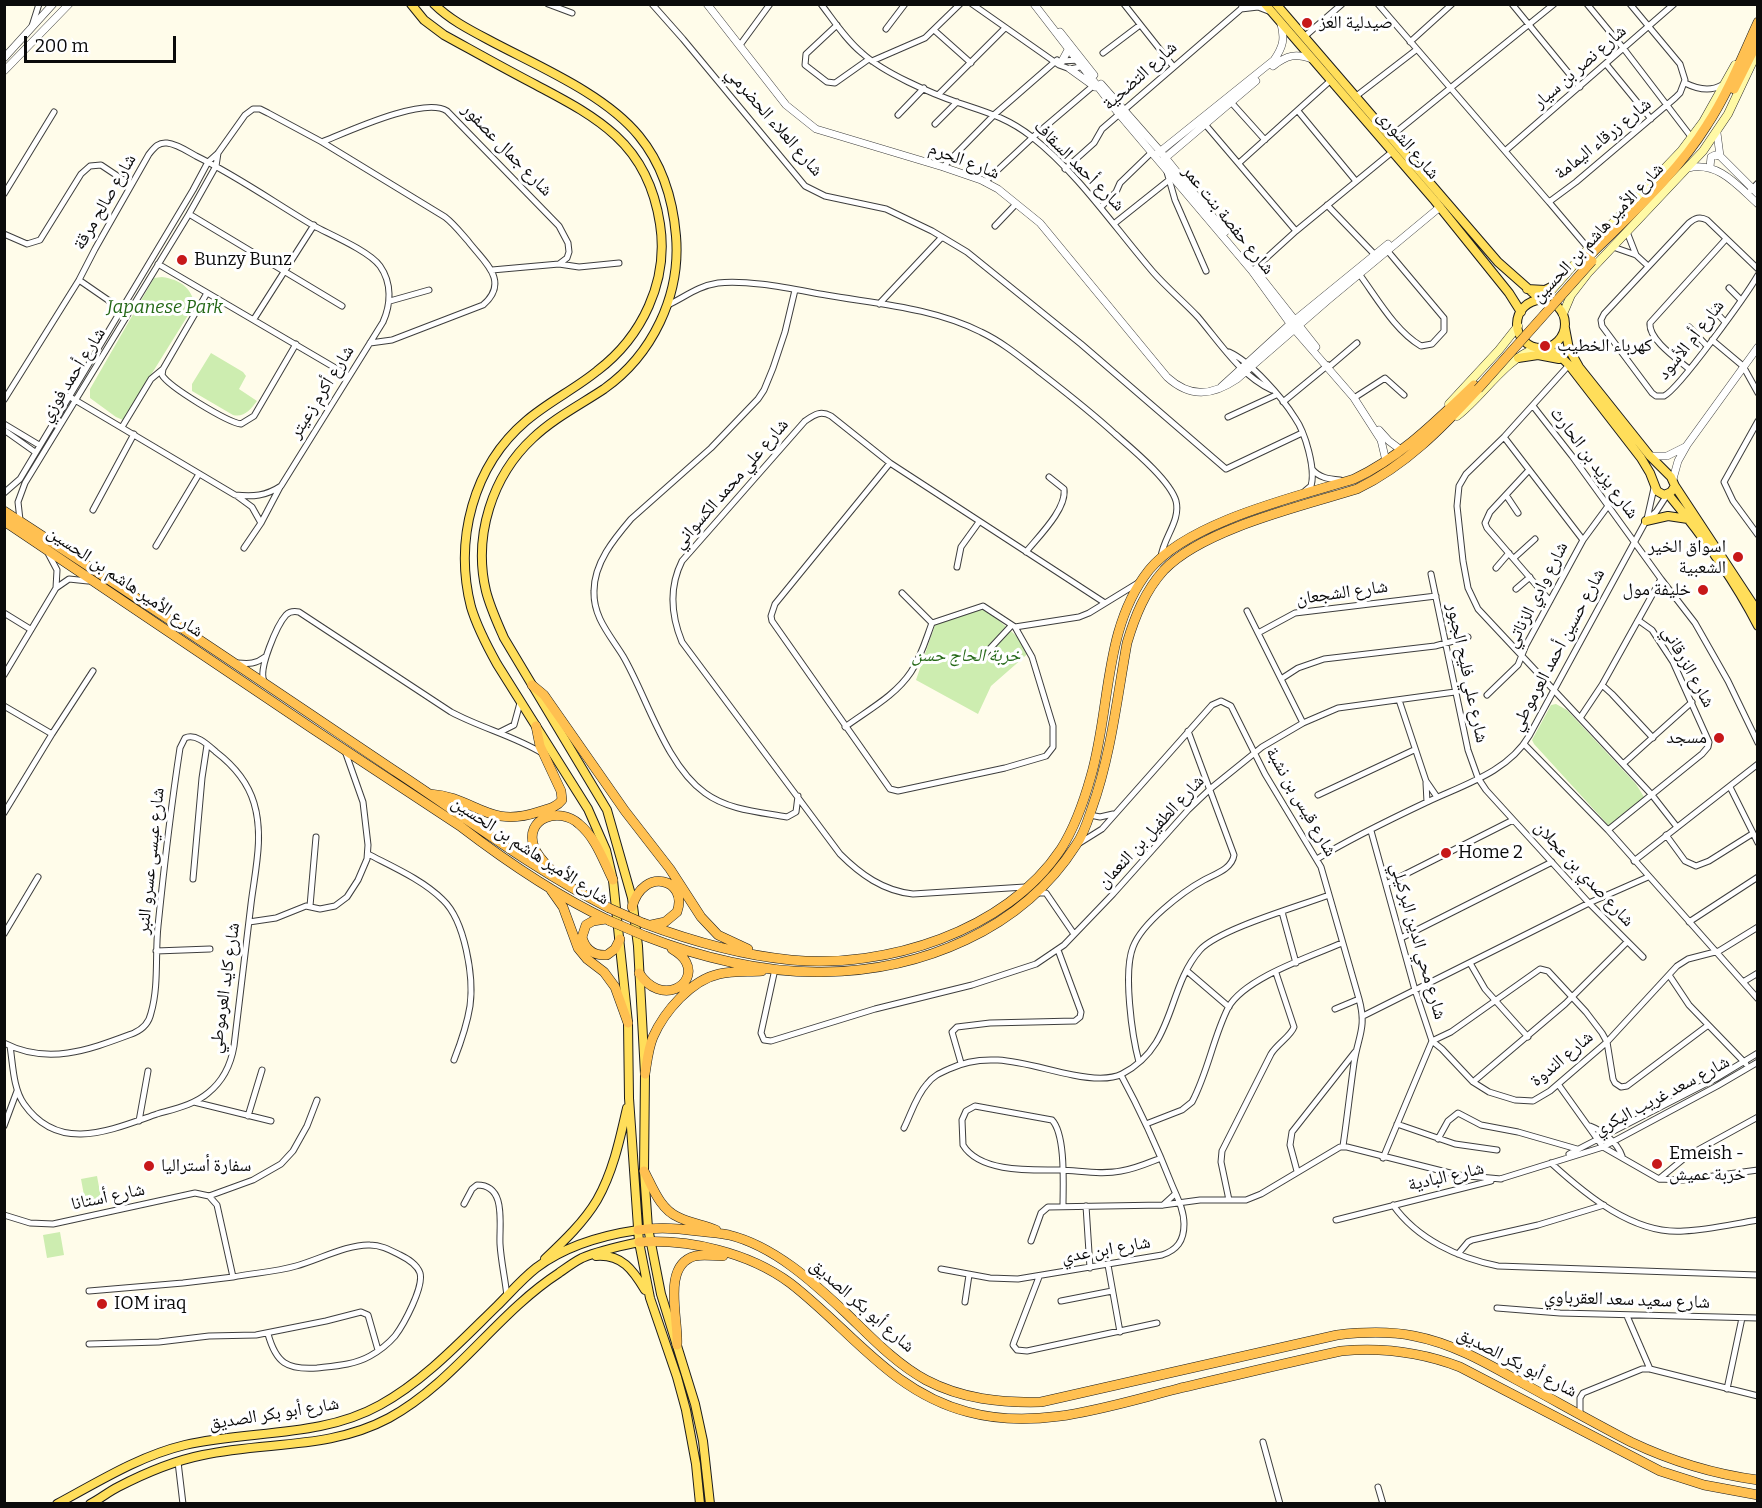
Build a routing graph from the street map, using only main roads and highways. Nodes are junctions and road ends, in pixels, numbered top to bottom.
1 (411, 4) edge
2 (434, 4) edge
3 (1265, 4) edge
4 (1274, 9) edge
5 (1758, 22) edge
6 (1756, 44) edge
7 (1742, 57) junction
8 (1756, 60) edge
9 (1589, 255) junction
10 (1558, 282) junction
11 (1523, 286) junction
12 (1509, 294) junction
13 (1571, 295) junction
14 (1542, 300) junction
15 (1521, 312) junction
16 (1563, 314) junction
17 (1518, 326) junction
18 (1565, 328) junction
19 (1536, 348) junction
20 (1546, 348) junction
21 (1499, 350) junction
22 (1569, 350) junction
23 (1515, 360) junction
24 (1564, 361) junction
25 (1442, 422) junction
26 (1674, 483) junction
27 (1668, 495) junction
28 (4, 511) edge
29 (1688, 519) junction
30 (4, 520) edge
31 (1647, 520) road end
32 (1757, 612) edge
33 (1758, 626) edge
34 (532, 685) junction
35 (536, 726) junction
36 (430, 794) junction
37 (613, 880) junction
38 (565, 885) junction
39 (548, 886) junction
40 (632, 907) junction
41 (608, 920) junction
42 (646, 924) junction
43 (620, 939) junction
44 (668, 945) junction
45 (767, 957) junction
46 (775, 969) junction
47 (639, 973) junction
48 (628, 1023) junction
49 (645, 1074) junction
50 (629, 1098) junction
51 (644, 1171) junction
52 (643, 1229) junction
53 (729, 1235) junction
54 (650, 1241) junction
55 (639, 1242) junction
56 (736, 1256) junction
57 (580, 1259) junction
58 (537, 1267) junction
59 (650, 1298) junction
60 (677, 1345) junction
61 (1758, 1480) edge
62 (1758, 1495) edge
63 (57, 1503) edge
64 (90, 1503) edge
65 (700, 1503) edge
66 (710, 1503) edge

1 - 35 main road
2 - 34 main road
3 - 4 main road, شارع الشورى
4 - 11 main road, شارع الشورى
4 - 12 main road, شارع الشورى
5 - 7 highway, شارع الأمير هاشم بن الحسين
6 - 8 main road, شارع الأمير هاشم بن الحسين
6 - 9 highway, شارع الأمير هاشم بن الحسين
7 - 9 main road, شارع الأمير هاشم بن الحسين
7 - 9 highway, شارع الأمير هاشم بن الحسين
8 - 13 main road, شارع الأمير هاشم بن الحسين
9 - 10 main road, شارع الأمير هاشم بن الحسين
9 - 25 highway, شارع الأمير هاشم بن الحسين, bridge
10 - 11 main road
10 - 13 main road
10 - 14 main road, شارع الأمير هاشم بن الحسين
11 - 12 main road
11 - 14 main road, شارع الشورى
12 - 15 main road, شارع الشورى
13 - 16 main road, شارع الأمير هاشم بن الحسين
14 - 15 main road
14 - 16 main road
15 - 17 main road
16 - 18 main road
17 - 19 main road
17 - 21 main road, شارع الأمير هاشم بن الحسين
18 - 20 main road
18 - 22 main road
19 - 20 main road
19 - 23 main road, شارع الأمير هاشم بن الحسين
20 - 24 main road
21 - 23 main road
21 - 25 main road, شارع الأمير هاشم بن الحسين
22 - 24 main road
22 - 26 main road
23 - 24 main road
23 - 25 main road, شارع الأمير هاشم بن الحسين
24 - 27 main road
25 - 45 highway, شارع الأمير هاشم بن الحسين
25 - 46 highway, شارع الأمير هاشم بن الحسين
26 - 27 main road
26 - 32 main road
27 - 29 main road
28 - 36 highway, شارع الأمير هاشم بن الحسين
29 - 31 main road
29 - 33 main road
30 - 39 highway, شارع الأمير هاشم بن الحسين
34 - 40 main road
34 - 45 highway
35 - 36 highway
35 - 37 main road
36 - 38 highway, شارع الأمير هاشم بن الحسين
37 - 38 highway
37 - 43 main road
38 - 42 highway, شارع الأمير هاشم بن الحسين, bridge
39 - 41 highway, شارع الأمير هاشم بن الحسين
39 - 48 highway
40 - 42 highway
40 - 47 main road
41 - 43 highway
41 - 44 highway, شارع الأمير هاشم بن الحسين, bridge
42 - 45 highway, شارع الأمير هاشم بن الحسين
43 - 48 main road
44 - 46 highway, شارع الأمير هاشم بن الحسين
44 - 47 highway
46 - 49 highway
47 - 49 main road
48 - 50 main road
49 - 51 main road
50 - 52 main road
50 - 58 main road
51 - 52 main road
51 - 53 highway
52 - 53 highway, شارع أبو بكر الصديق
52 - 54 main road
52 - 55 main road
52 - 58 main road, شارع أبو بكر الصديق
53 - 61 highway, شارع أبو بكر الصديق
54 - 55 highway, شارع أبو بكر الصديق
54 - 56 highway, شارع أبو بكر الصديق
54 - 60 main road
55 - 57 main road, شارع أبو بكر الصديق
55 - 59 main road
56 - 60 highway
56 - 62 highway, شارع أبو بكر الصديق
57 - 59 main road
57 - 64 main road, شارع أبو بكر الصديق
58 - 63 main road, شارع أبو بكر الصديق
59 - 65 main road
60 - 66 main road

